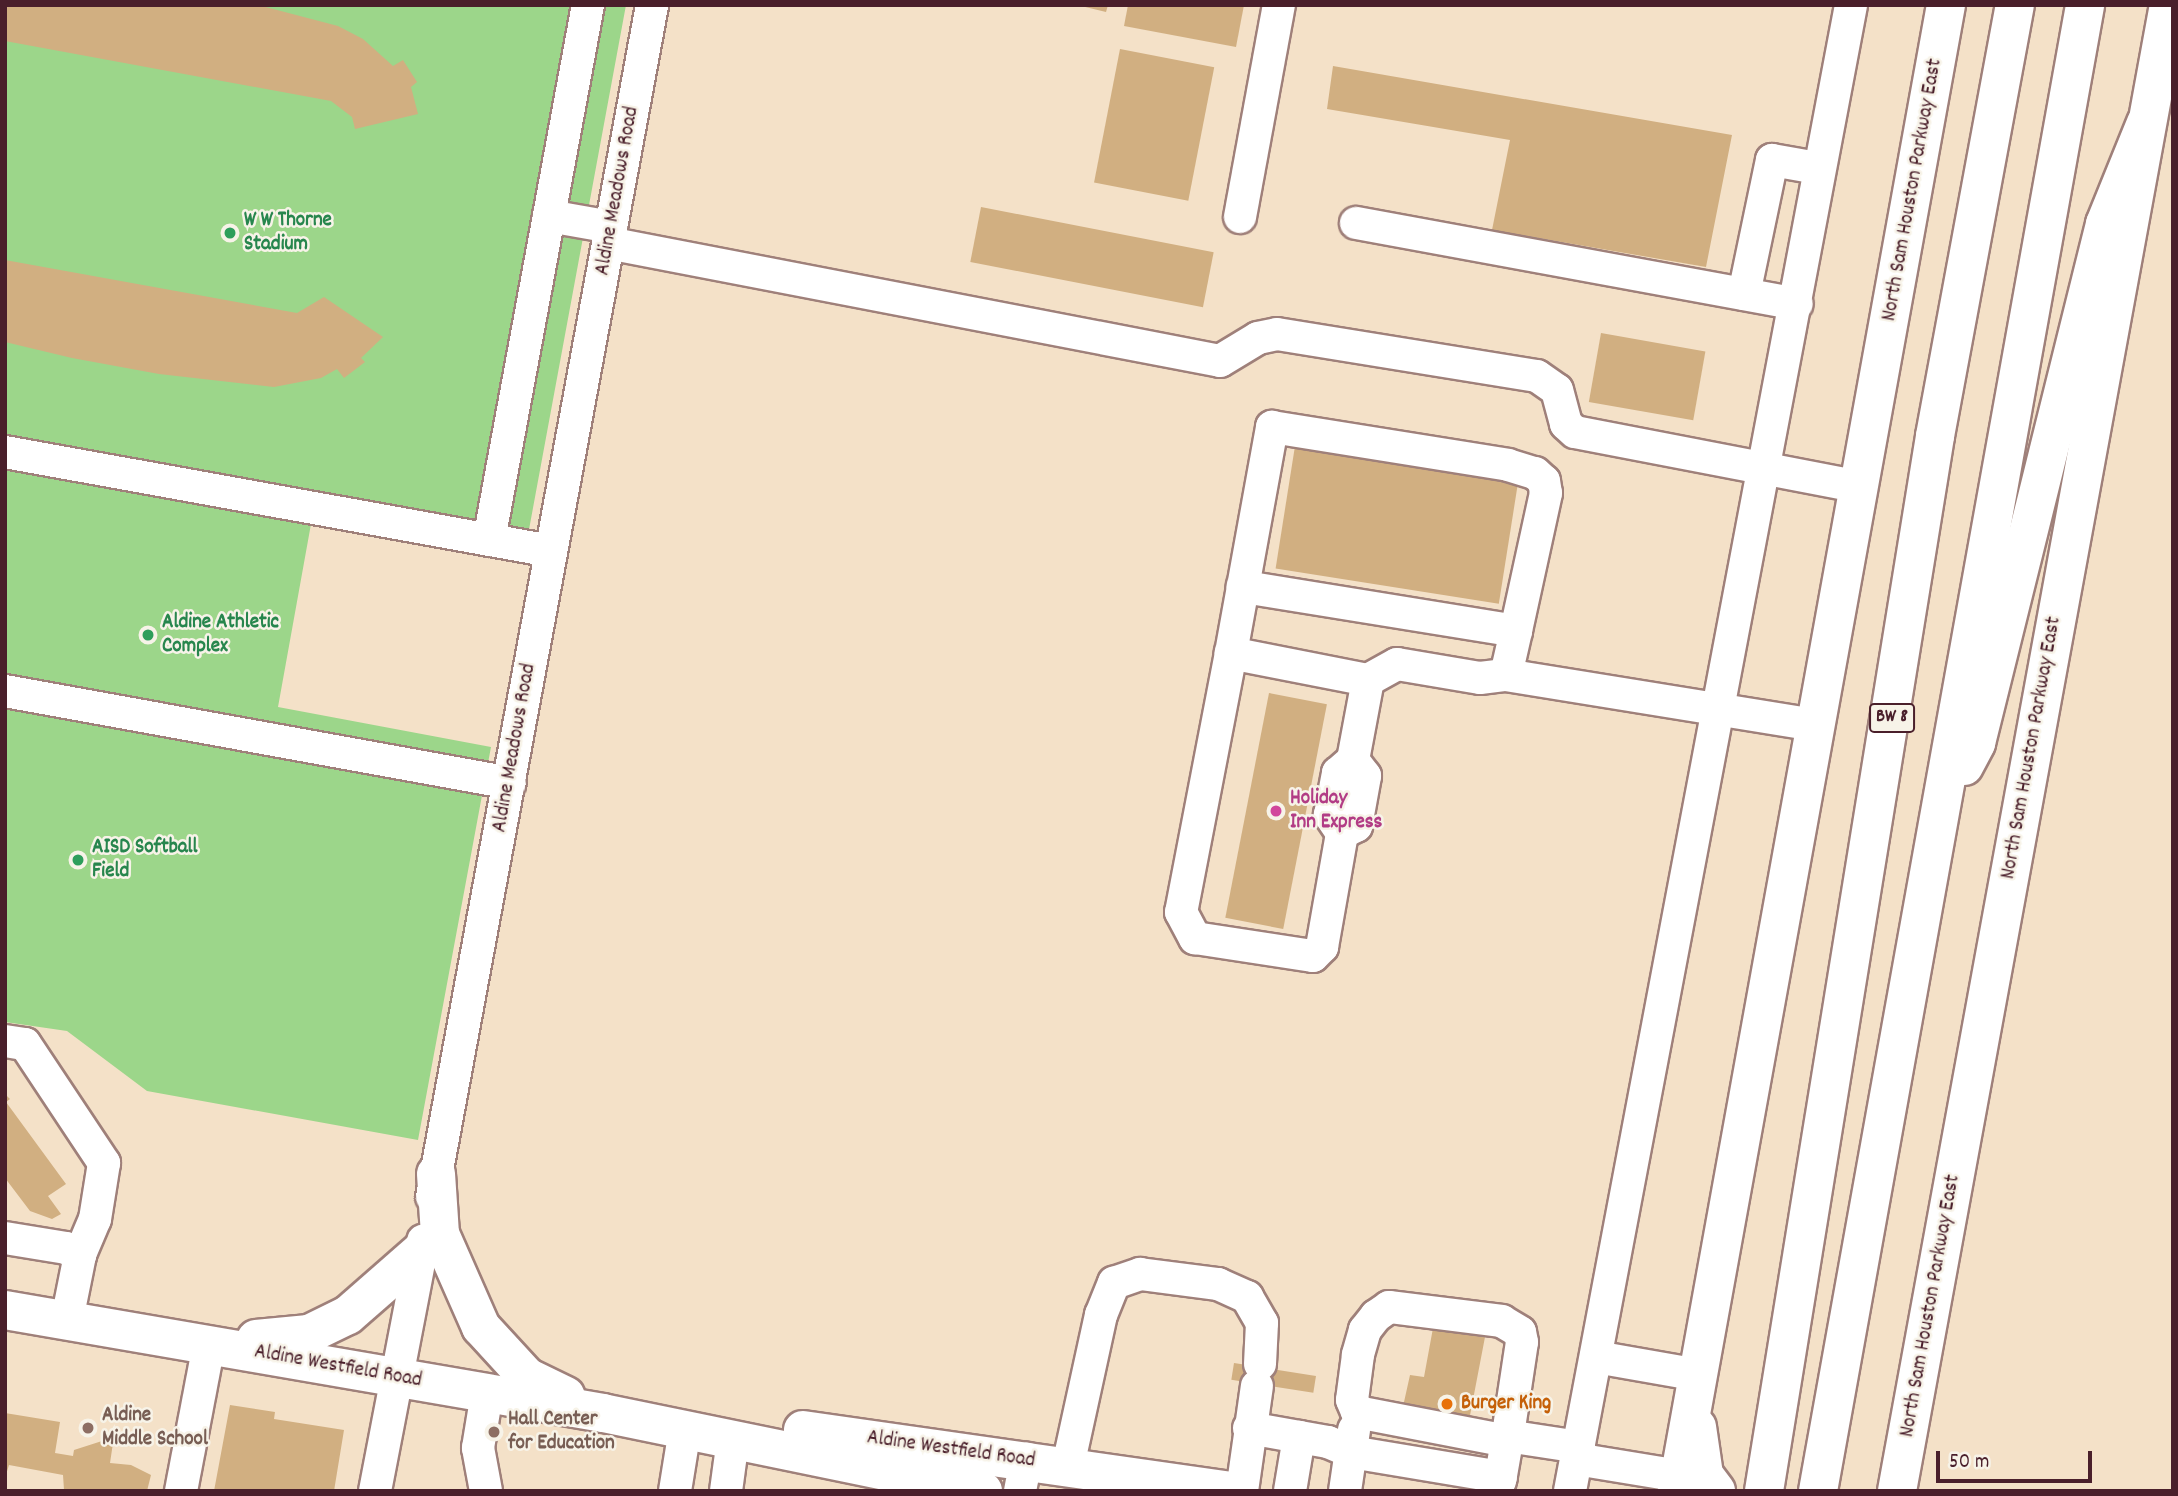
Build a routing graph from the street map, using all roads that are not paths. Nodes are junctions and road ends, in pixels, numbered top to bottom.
1 (588, 5) edge
2 (652, 5) edge
3 (1279, 5) edge
4 (1851, 5) edge
5 (1946, 5) edge
6 (2085, 5) edge
7 (2169, 5) edge
8 (2014, 9) edge
9 (2146, 123) junction
10 (1818, 167) junction
11 (549, 216) junction
12 (1240, 217) dead end
13 (1356, 223) dead end
14 (609, 235) junction
15 (1744, 294) junction
16 (1797, 304) junction
17 (5, 453) edge
18 (1766, 469) junction
19 (1860, 487) junction
20 (489, 540) junction
21 (551, 551) junction
22 (1243, 587) junction
23 (1516, 631) junction
24 (1231, 653) junction
25 (1506, 675) junction
26 (1367, 680) junction
27 (5, 691) edge
28 (1719, 711) junction
29 (1816, 725) junction
30 (510, 783) junction
31 (1936, 821) junction
32 (5, 1041) edge
33 (436, 1174) junction
34 (5, 1238) edge
35 (421, 1251) junction
36 (80, 1255) junction
37 (5, 1310) edge
38 (67, 1320) junction
39 (209, 1344) junction
40 (1596, 1357) junction
41 (395, 1377) junction
42 (1696, 1390) junction
43 (487, 1393) junction
44 (1357, 1412) junction
45 (603, 1413) junction
46 (678, 1428) junction
47 (1249, 1428) junction
48 (1299, 1437) junction
49 (1507, 1438) junction
50 (733, 1439) junction
51 (1351, 1452) junction
52 (1577, 1453) junction
53 (1904, 1454) junction
54 (1068, 1466) junction
55 (1002, 1477) edge
56 (1678, 1483) edge
57 (916, 1484) edge
58 (181, 1491) edge
59 (375, 1491) edge
60 (486, 1491) edge
61 (675, 1491) edge
62 (726, 1491) edge
63 (1230, 1491) edge
64 (1242, 1491) edge
65 (1290, 1491) edge
66 (1345, 1491) edge
67 (1570, 1491) edge
68 (1716, 1491) edge
69 (1764, 1491) edge
70 (1818, 1491) edge
71 (1878, 1491) edge
72 (1897, 1491) edge

1 - 11 street
2 - 14 street, Aldine Meadows Road
3 - 12 street
4 - 10 street
5 - 19 main road, North Sam Houston Parkway East
6 - 31 main road
7 - 9 main road, North Sam Houston Parkway East
8 - 69 main road, BW 8
9 - 31 main road
9 - 53 main road, North Sam Houston Parkway East
10 - 15 street
10 - 16 street
11 - 14 street
11 - 20 street
13 - 15 street
14 - 18 street
14 - 21 street, Aldine Meadows Road
15 - 16 street
16 - 18 street
17 - 20 street
18 - 19 street
18 - 28 street
19 - 29 main road, North Sam Houston Parkway East
20 - 21 street
21 - 30 street, Aldine Meadows Road
22 - 23 street
22 - 23 street
22 - 24 street
23 - 25 street
24 - 26 street
24 - 26 street
25 - 26 street
25 - 28 street
27 - 30 street
28 - 29 street
28 - 40 street
29 - 42 main road, North Sam Houston Parkway East
30 - 33 street, Aldine Meadows Road
31 - 70 main road
32 - 36 street
33 - 35 street, Aldine Meadows Road
33 - 45 main road
34 - 36 street
35 - 39 main road
35 - 41 street, Aldine Meadows Road
36 - 38 street
37 - 38 main road, Aldine Westfield Road
38 - 39 main road, Aldine Westfield Road
39 - 41 main road, Aldine Westfield Road
39 - 58 street
40 - 42 street
40 - 52 street
41 - 43 main road, Aldine Westfield Road
41 - 59 street, Aldine Meadows Road
42 - 56 main road, North Sam Houston Parkway East
42 - 68 main road
43 - 45 main road, Aldine Westfield Road
43 - 60 street
44 - 49 street
44 - 49 street
44 - 51 street
45 - 46 main road, Aldine Westfield Road
46 - 50 main road, Aldine Westfield Road
46 - 55 main road, Aldine Westfield Road
46 - 61 street
47 - 48 street
47 - 54 street
47 - 64 street
48 - 51 street
48 - 65 street
49 - 51 street
49 - 52 street
50 - 57 main road, Aldine Westfield Road
50 - 62 street
51 - 66 street
52 - 56 street
52 - 67 street
53 - 71 main road
53 - 72 main road, North Sam Houston Parkway East
54 - 55 main road, Aldine Westfield Road
54 - 63 main road, Aldine Westfield Road
55 - 57 main road, Aldine Westfield Road

